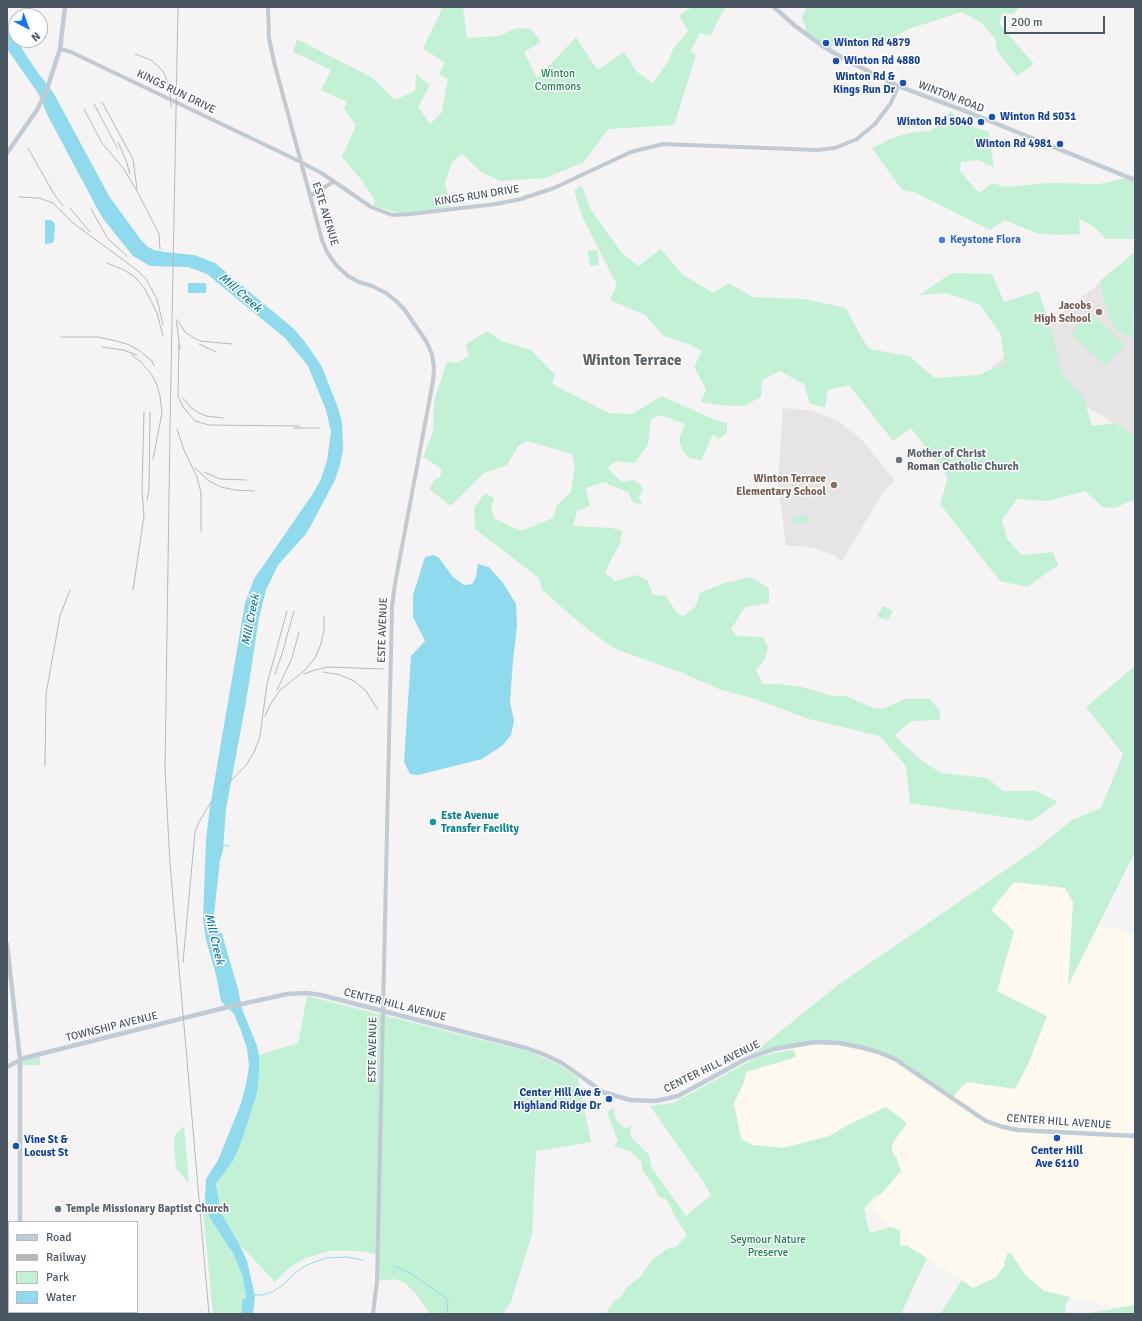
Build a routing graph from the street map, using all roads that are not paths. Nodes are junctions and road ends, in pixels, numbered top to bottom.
1 (66, 7) edge
2 (268, 7) edge
3 (774, 7) edge
4 (60, 49) junction
5 (898, 86) junction
6 (7, 153) edge
7 (301, 162) junction
8 (1135, 180) edge
9 (333, 182) junction
10 (310, 196) junction
11 (7, 944) edge
12 (224, 1008) joint
13 (383, 1012) junction
14 (20, 1060) junction
15 (7, 1067) edge
16 (1135, 1136) edge
17 (20, 1221) edge
18 (373, 1314) edge

1 - 4 main road
2 - 7 street, ESTE AVENUE
3 - 5 main road, WINTON ROAD
4 - 6 main road
4 - 7 street, KINGS RUN DRIVE
5 - 8 main road, WINTON ROAD
5 - 9 street, KINGS RUN DRIVE
7 - 9 street, KINGS RUN DRIVE
7 - 10 street, ESTE AVENUE
9 - 10 street
10 - 13 street, ESTE AVENUE
11 - 14 main road
12 - 13 main road, CENTER HILL AVENUE
12 - 14 main road, TOWNSHIP AVENUE
13 - 16 main road, CENTER HILL AVENUE
13 - 18 street, ESTE AVENUE
14 - 15 main road, TOWNSHIP AVENUE
14 - 17 main road

